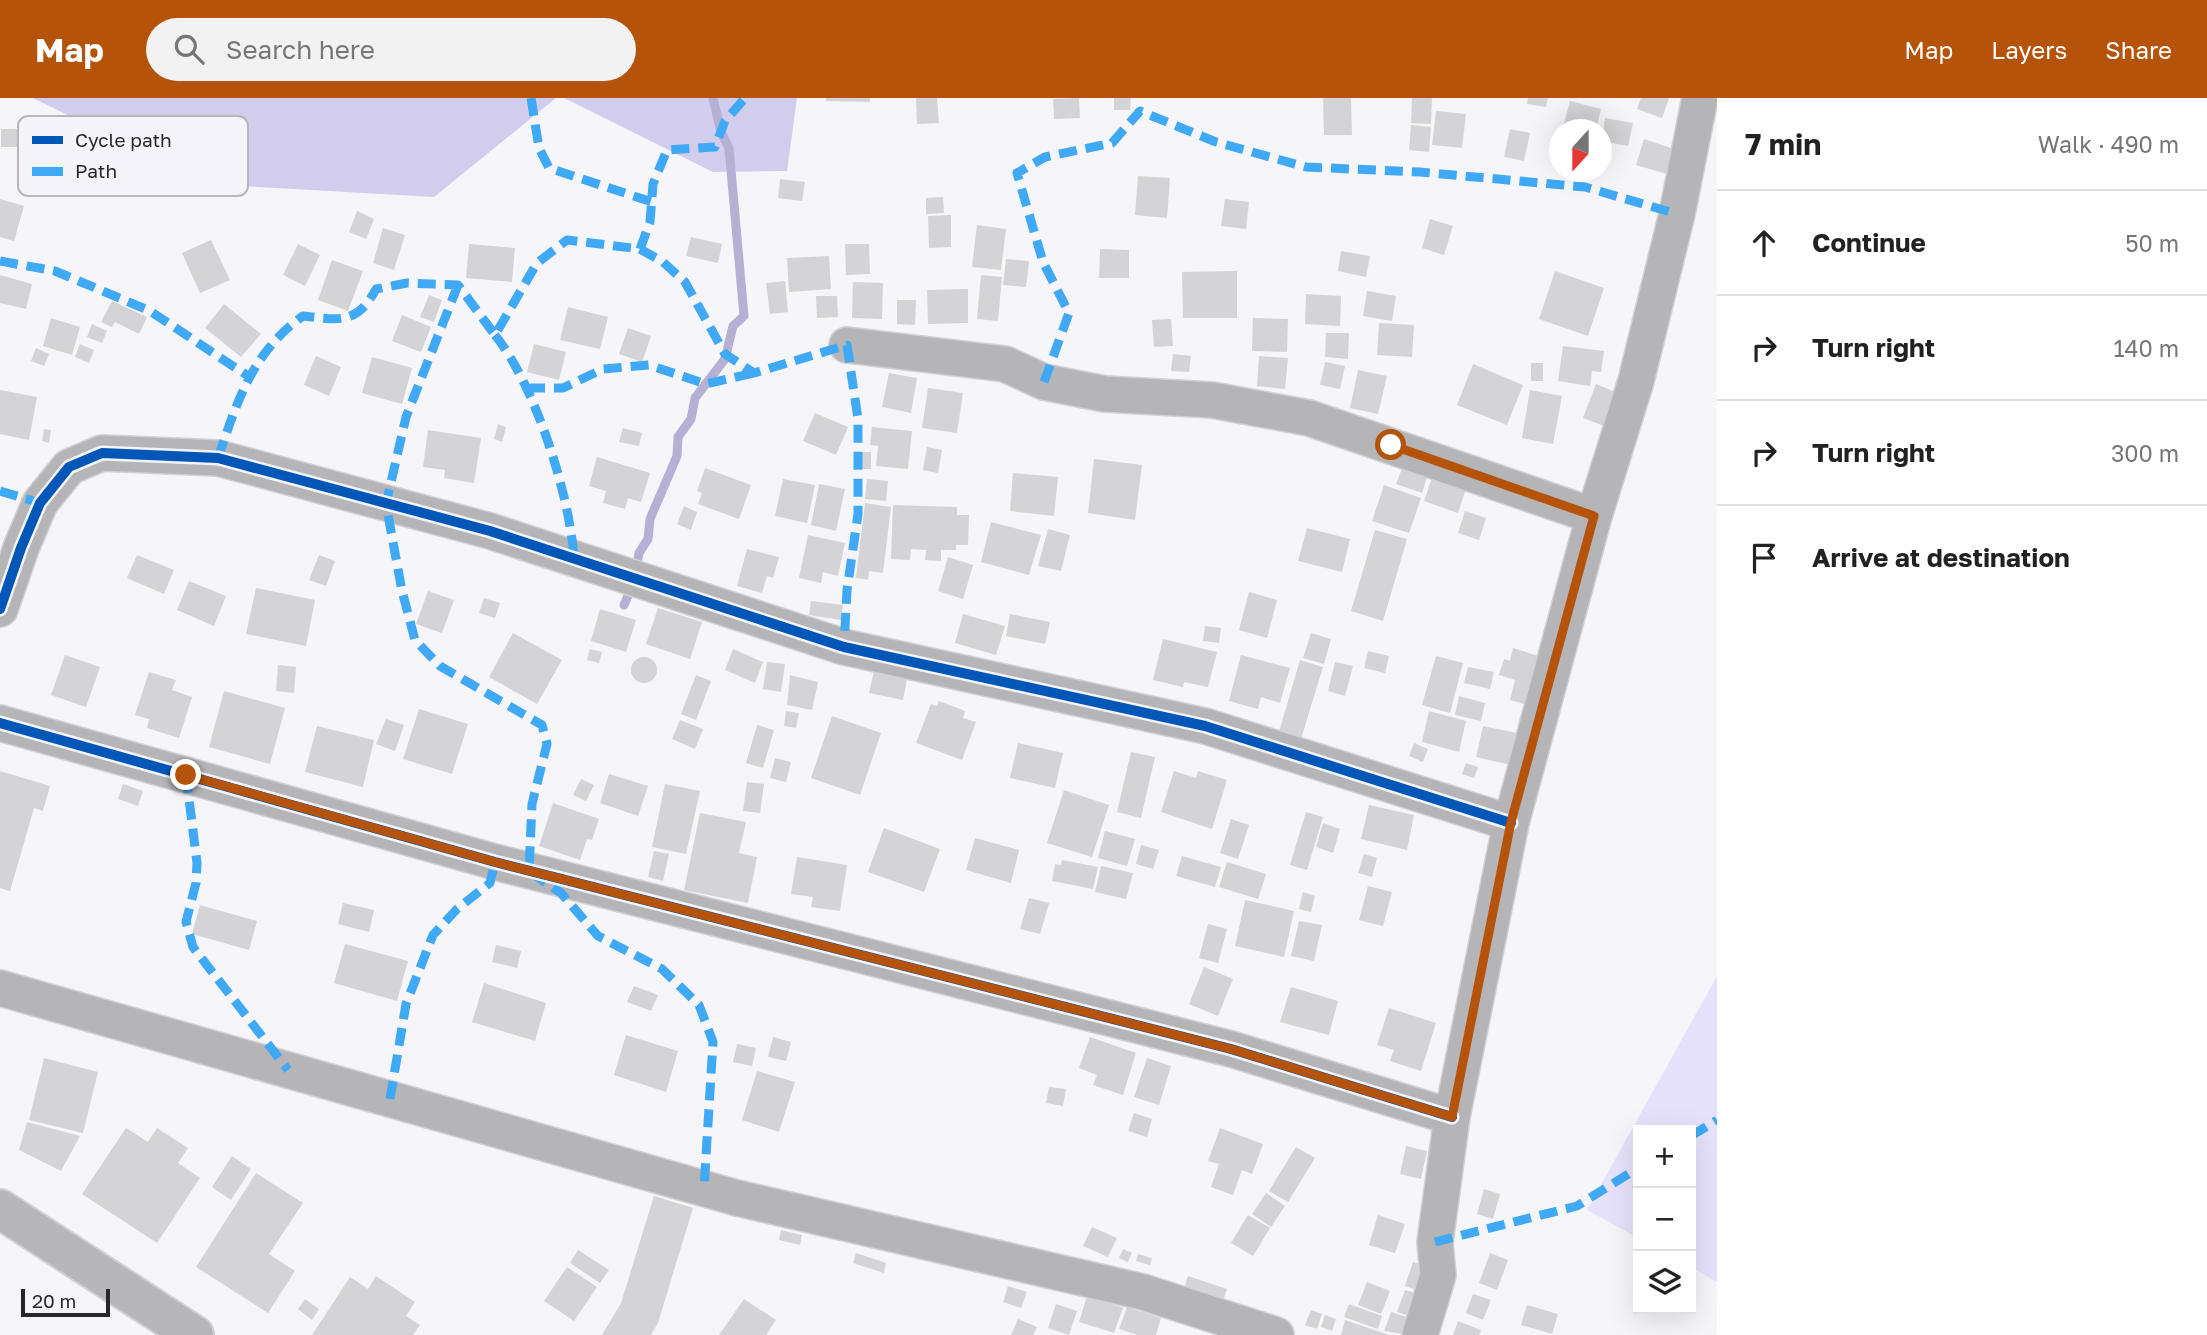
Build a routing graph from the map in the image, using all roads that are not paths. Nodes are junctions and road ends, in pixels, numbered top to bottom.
1 (1700, 98) edge
2 (847, 345) dead end
3 (1594, 516) junction
4 (0, 609) edge
5 (0, 723) edge
6 (1511, 822) junction
7 (0, 988) edge
8 (1452, 1117) junction
9 (0, 1209) edge
10 (194, 1335) edge
11 (1276, 1335) edge
12 (1420, 1335) edge

1 - 3 street
2 - 3 street
3 - 6 street
4 - 6 street
5 - 8 street
6 - 8 street
7 - 11 street
8 - 12 street
9 - 10 main road

